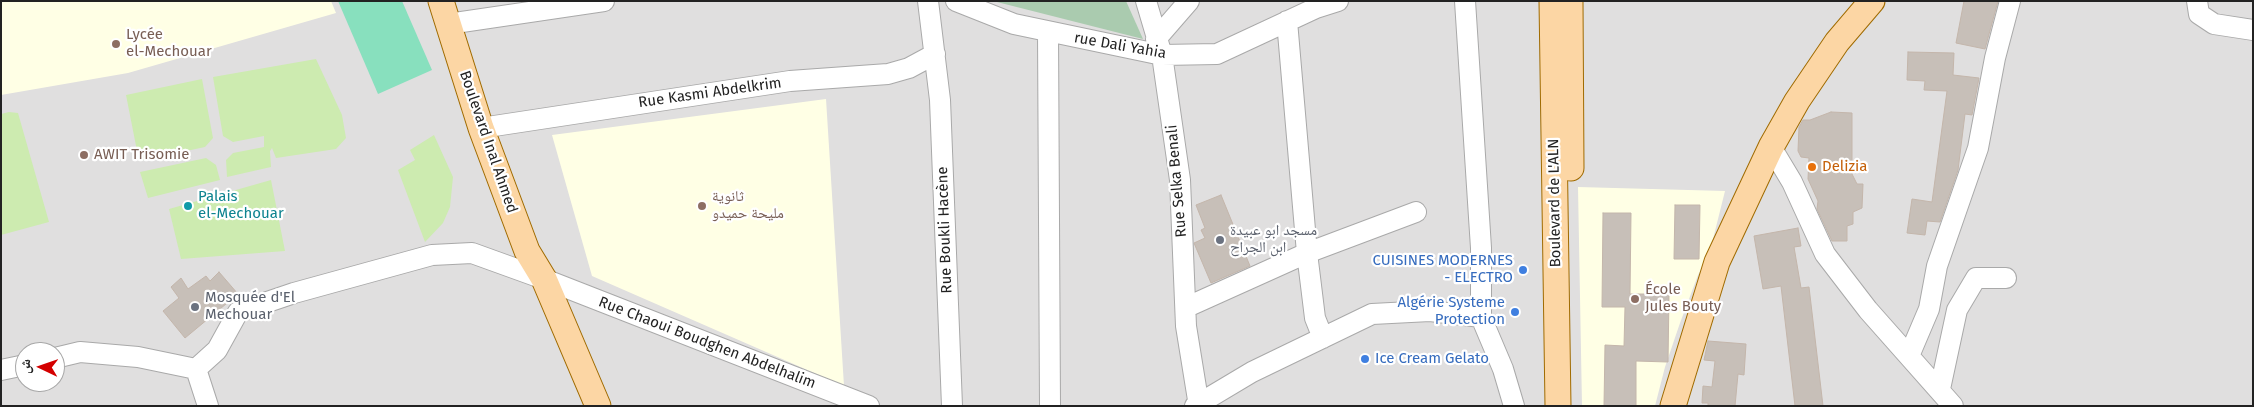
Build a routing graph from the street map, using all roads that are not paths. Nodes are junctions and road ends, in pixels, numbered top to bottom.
1 (604, 1) edge
2 (928, 1) edge
3 (956, 1) edge
4 (1146, 1) edge
5 (1189, 1) edge
6 (1338, 1) edge
7 (1465, 1) edge
8 (1552, 1) edge
9 (1570, 1) edge
10 (1872, 1) edge
11 (2010, 1) edge
12 (2197, 1) edge
13 (444, 13) edge
14 (1287, 21) junction
15 (2253, 30) edge
16 (1048, 32) junction
17 (1159, 47) junction
18 (935, 54) junction
19 (482, 128) junction
20 (1771, 146) junction
21 (1416, 212) dead end
22 (1307, 253) junction
23 (2006, 278) dead end
24 (544, 279) junction
25 (1187, 307) junction
26 (1481, 317) junction
27 (1323, 338) junction
28 (65, 356) edge
29 (1909, 356) junction
30 (15, 367) edge
31 (196, 369) junction
32 (1, 370) edge
33 (1940, 389) junction
34 (1198, 405) edge
35 (208, 406) edge
36 (598, 406) edge
37 (869, 406) edge
38 (952, 406) edge
39 (1050, 406) edge
40 (1514, 406) edge
41 (1558, 406) edge
42 (1573, 406) edge
43 (1673, 406) edge
44 (1953, 406) edge

1 - 13 street
2 - 18 street, Rue Boukli Hacène
3 - 16 street, rue Dali Yahia
4 - 17 street, Rue Selka Benali
5 - 17 street
6 - 14 street, rue Dali Yahia
7 - 26 street
8 - 41 main road, Boulevard de L'ALN
9 - 42 main road
10 - 20 main road
11 - 29 street
12 - 15 street
13 - 19 main road, Boulevard Inal Ahmed
14 - 17 street, rue Dali Yahia
14 - 22 street
16 - 17 street, rue Dali Yahia
16 - 39 street
17 - 25 street, Rue Selka Benali
18 - 19 street, Rue Kasmi Abdelkrim
18 - 38 street, Rue Boukli Hacène
19 - 24 main road, Boulevard Inal Ahmed
20 - 29 street
20 - 43 main road
21 - 22 street
22 - 25 street
22 - 27 street
23 - 33 street
24 - 31 street, Rue Chaoui Boudghen Abdelhalim
24 - 36 main road, Boulevard Inal Ahmed
24 - 37 street, Rue Chaoui Boudghen Abdelhalim
25 - 34 street, Rue Selka Benali
26 - 27 street
26 - 40 street
27 - 34 street
28 - 31 street
29 - 33 street
30 - 32 street
31 - 35 street
33 - 44 street

